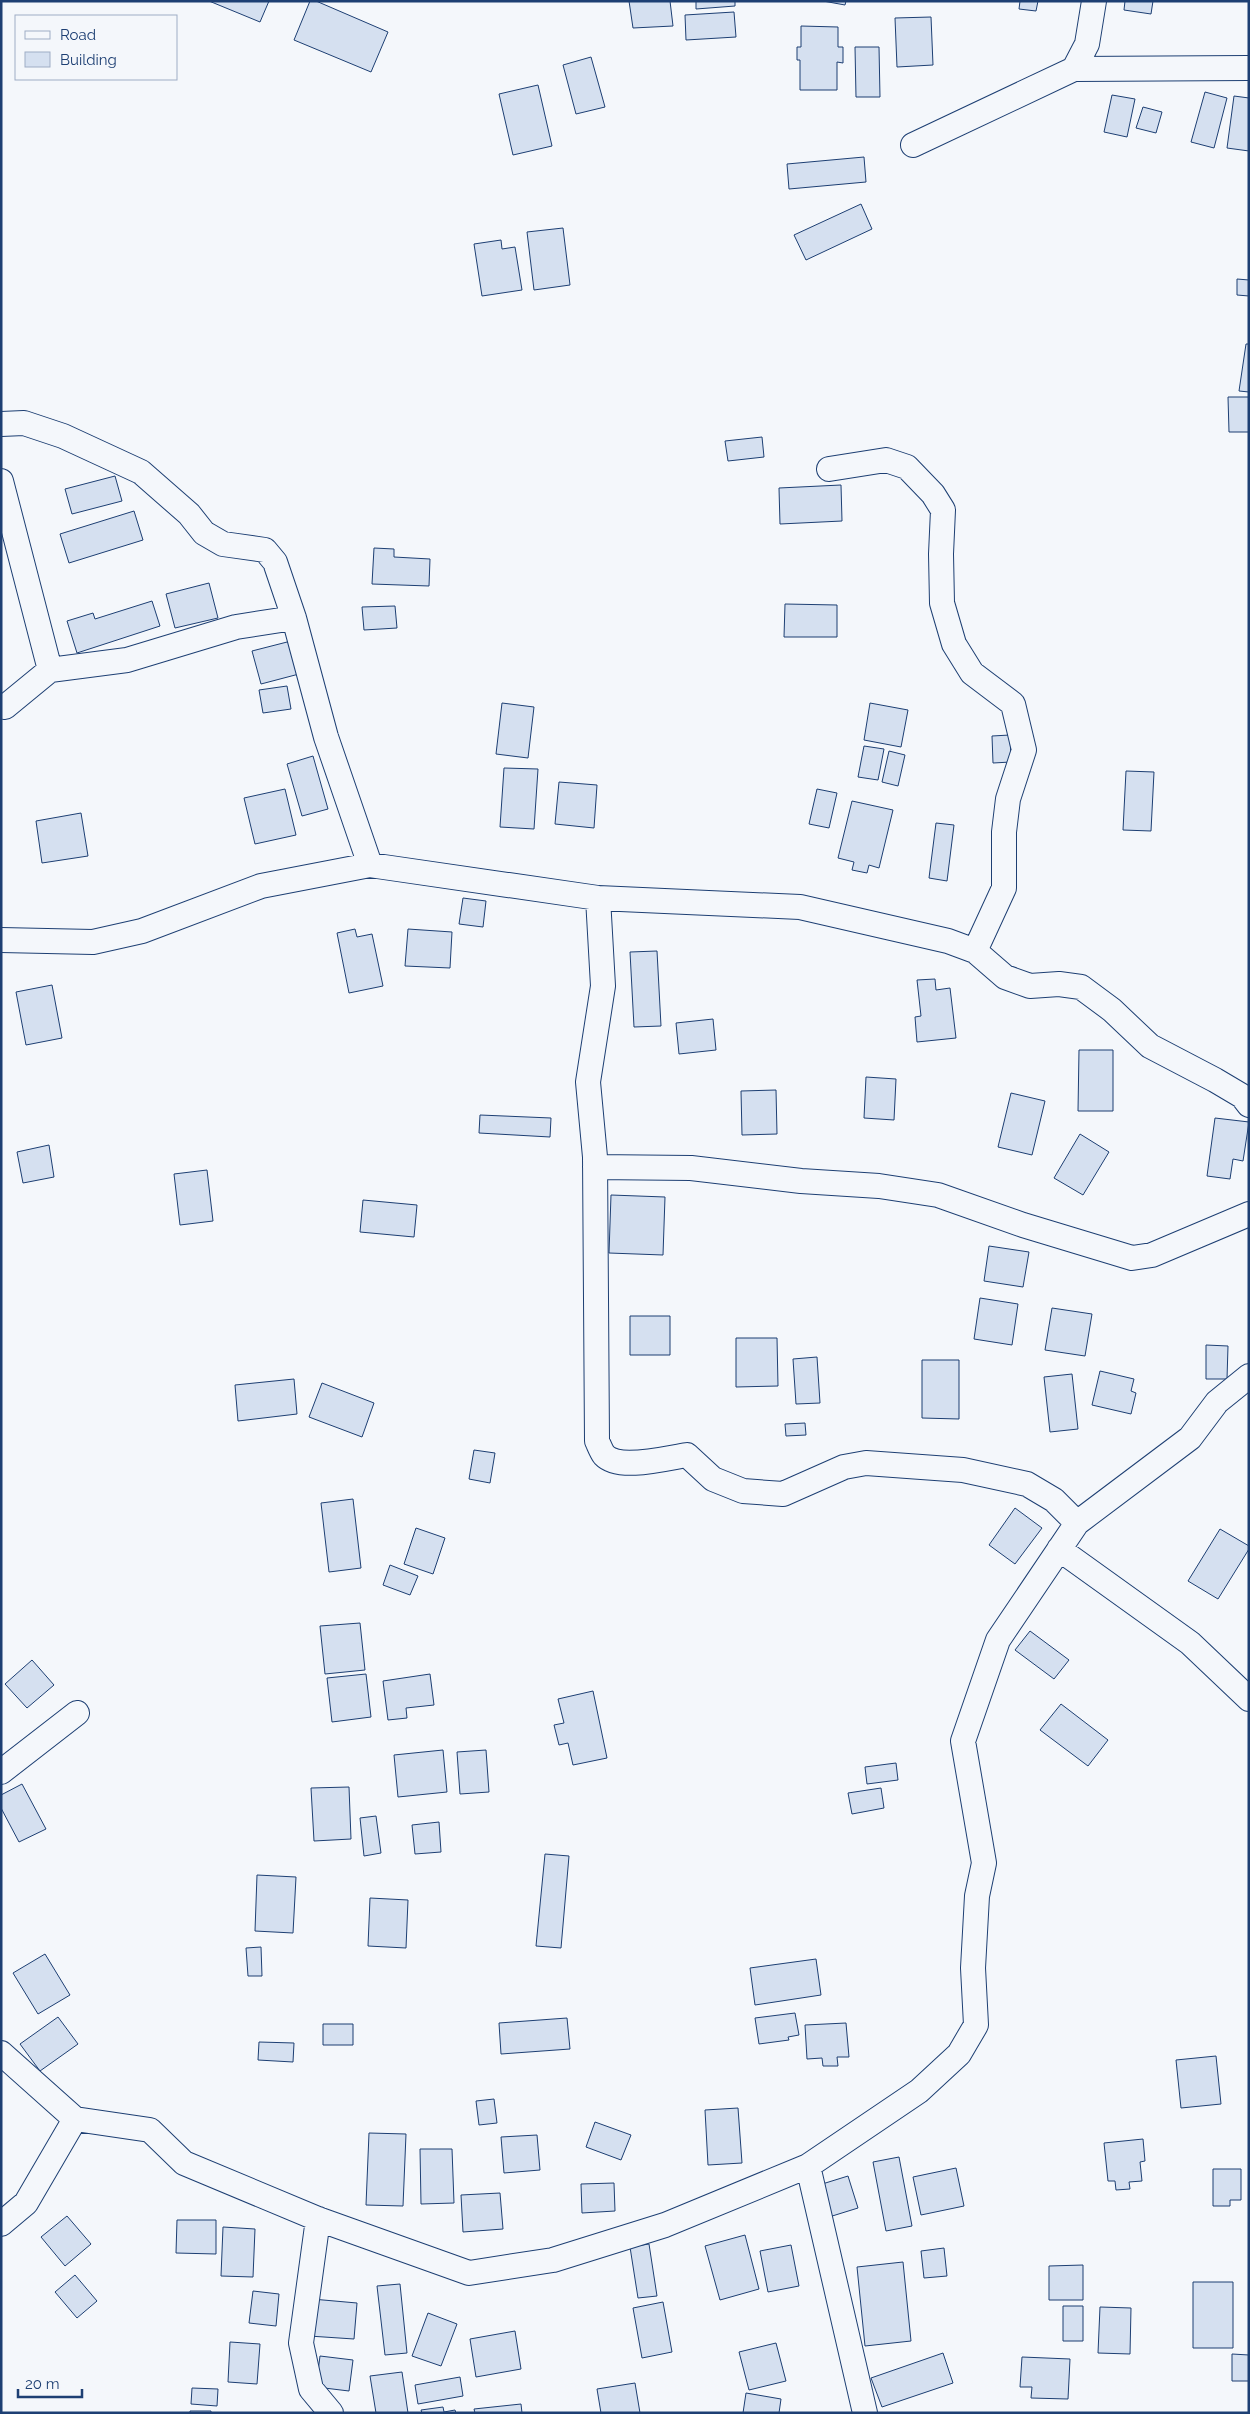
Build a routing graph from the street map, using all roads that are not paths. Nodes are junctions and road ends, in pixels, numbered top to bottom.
1 (1094, 1) edge
2 (1249, 68) edge
3 (1074, 69) junction
4 (913, 145) dead end
5 (1, 424) edge
6 (829, 468) dead end
7 (1, 480) edge
8 (294, 618) junction
9 (50, 670) junction
10 (5, 707) dead end
11 (370, 865) junction
12 (598, 898) junction
13 (1, 940) edge
14 (975, 951) junction
15 (1249, 1105) edge
16 (595, 1167) junction
17 (1249, 1214) edge
18 (1249, 1376) edge
19 (1077, 1524) junction
20 (1059, 1549) junction
21 (1249, 1699) edge
22 (77, 1713) dead end
23 (1, 1772) edge
24 (1, 2053) edge
25 (75, 2118) junction
26 (808, 2166) junction
27 (318, 2219) junction
28 (1, 2224) edge
29 (331, 2413) edge
30 (865, 2413) edge

1 - 3 street
2 - 3 street
3 - 4 street
5 - 8 street
6 - 14 street
7 - 9 street
8 - 9 street
8 - 11 street
9 - 10 street
11 - 12 street
11 - 13 street
12 - 14 street
12 - 16 street
14 - 15 street
16 - 17 street
16 - 19 street
18 - 19 street
19 - 20 street
20 - 21 street
20 - 26 street
22 - 23 street
24 - 25 street
25 - 27 street
25 - 28 street
26 - 27 street
26 - 30 street
27 - 29 street

